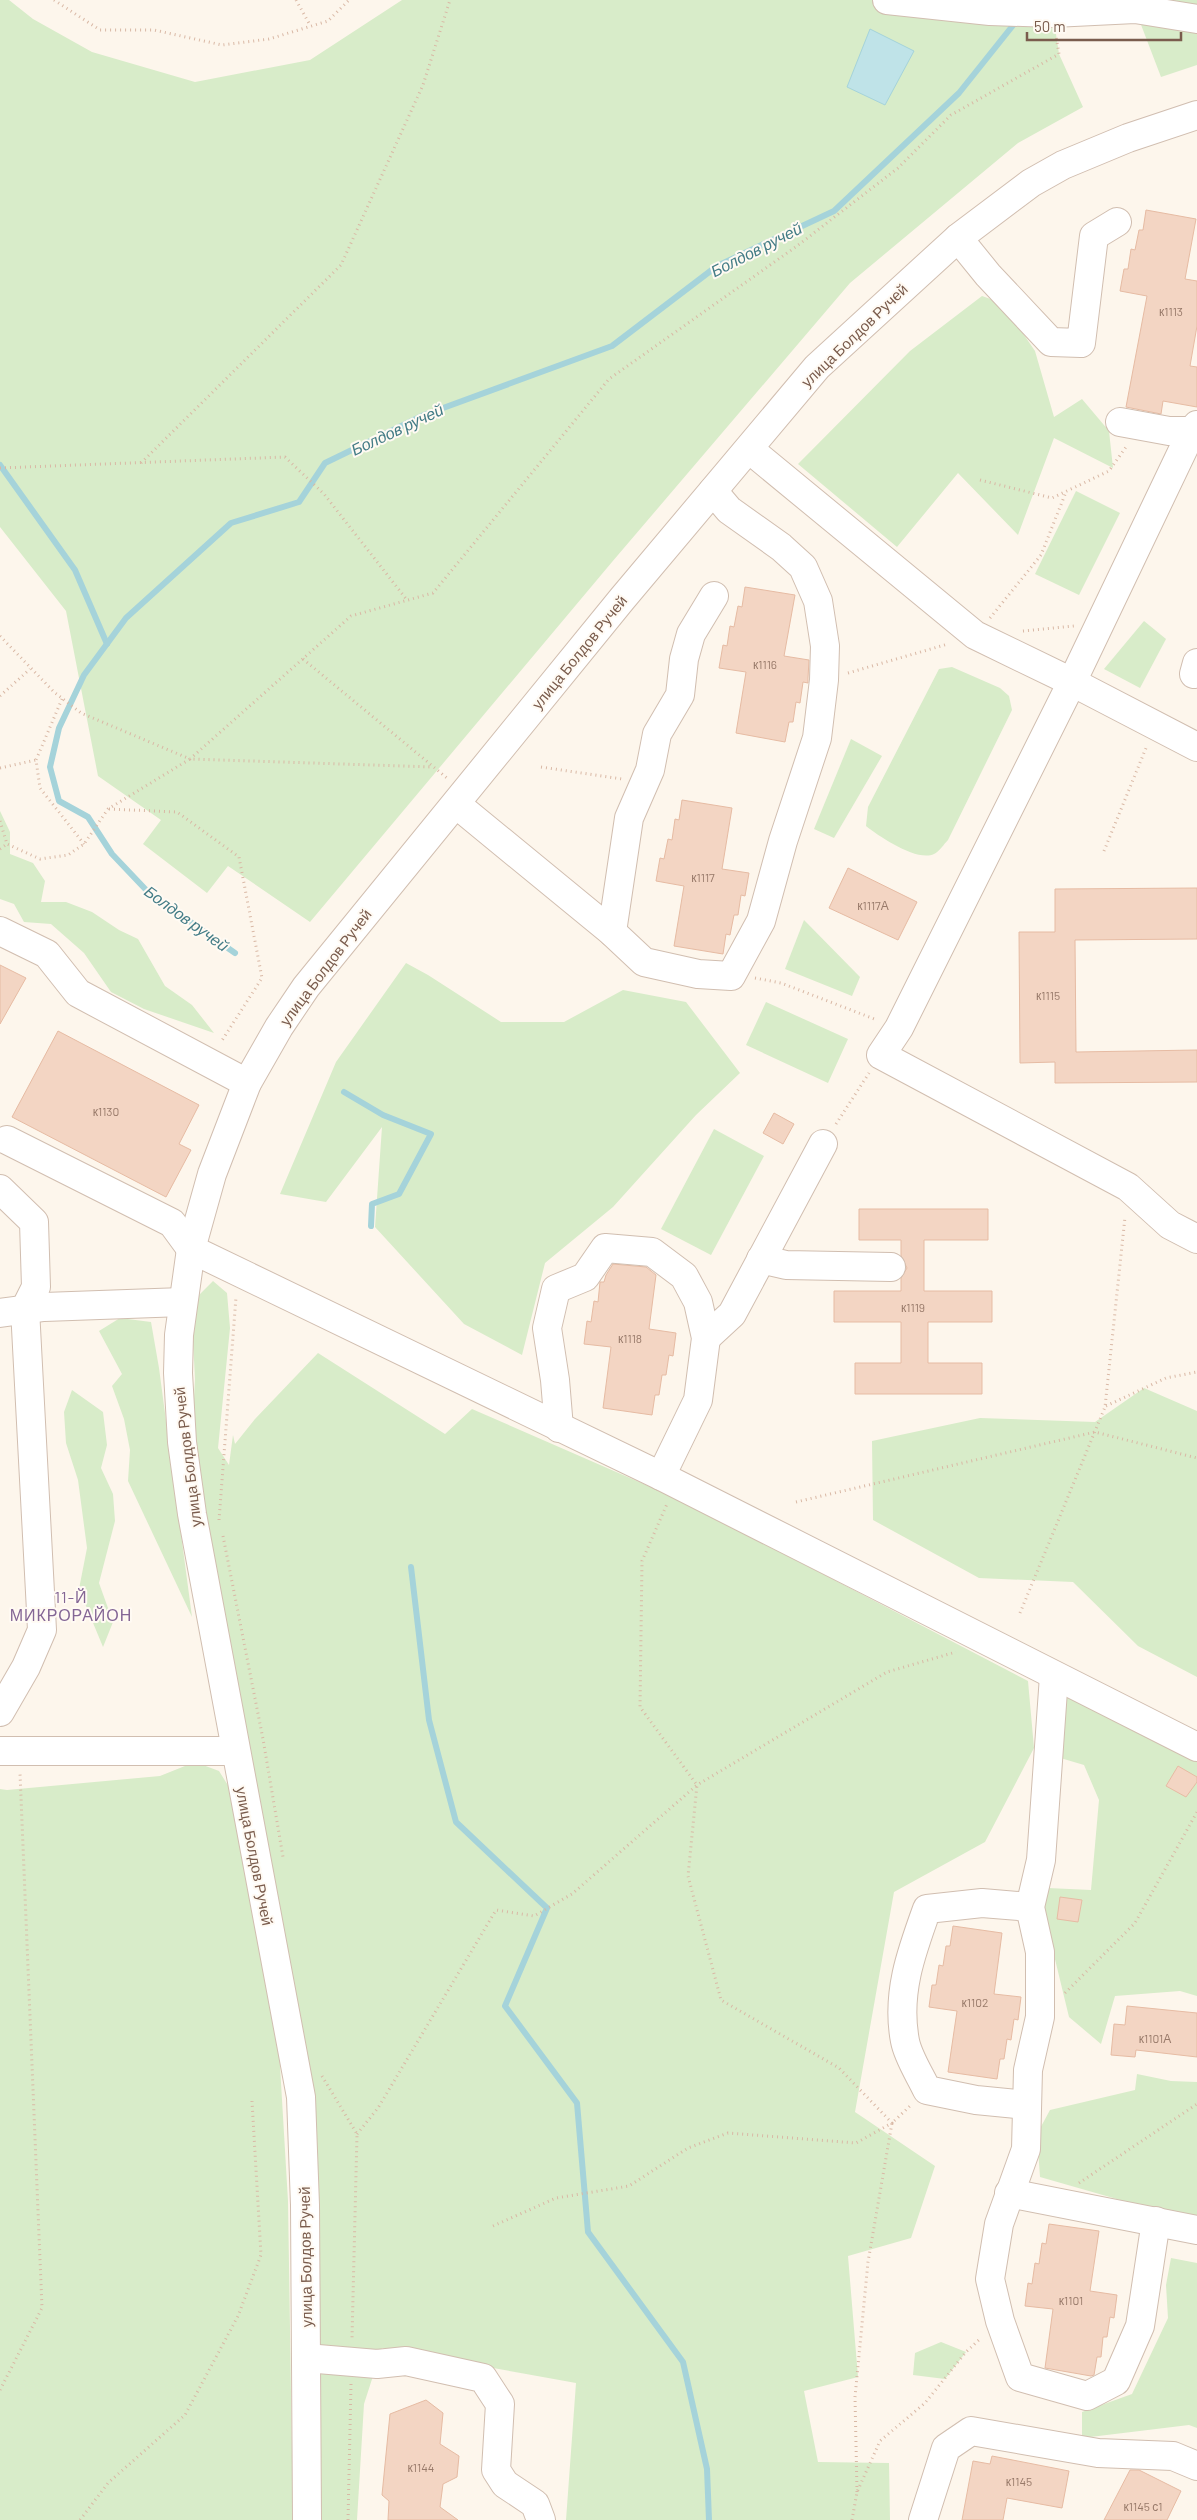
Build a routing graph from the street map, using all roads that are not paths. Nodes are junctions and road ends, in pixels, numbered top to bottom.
1 (887, 0) edge
2 (1197, 19) edge
3 (1196, 119) edge
4 (1117, 222) dead end
5 (958, 238) junction
6 (1130, 424) road end
7 (1194, 428) edge
8 (748, 449) junction
9 (713, 491) junction
10 (714, 596) dead end
11 (1072, 682) junction
12 (1197, 747) edge
13 (460, 798) junction
14 (0, 931) edge
15 (612, 932) junction
16 (246, 1083) junction
17 (6, 1140) dead end
18 (824, 1144) road end
19 (0, 1189) edge
20 (1197, 1238) edge
21 (191, 1249) junction
22 (761, 1259) junction
23 (891, 1267) dead end
24 (183, 1302) junction
25 (13, 1311) edge
26 (706, 1338) junction
27 (558, 1428) junction
28 (668, 1479) junction
29 (1054, 1676) junction
30 (0, 1712) edge
31 (1197, 1748) edge
32 (235, 1751) junction
33 (9, 1752) edge
34 (1030, 1907) junction
35 (1027, 2105) junction
36 (1009, 2193) junction
37 (1156, 2222) junction
38 (1197, 2230) edge
39 (306, 2358) junction
40 (1197, 2466) edge
41 (307, 2520) edge
42 (541, 2520) edge
43 (923, 2520) edge

1 - 2 street
3 - 5 street, улица Болдов Ручей
4 - 5 street
5 - 8 street, улица Болдов Ручей
6 - 7 street
7 - 11 street
8 - 9 street, улица Болдов Ручей
8 - 11 street
9 - 13 street, улица Болдов Ручей
9 - 15 street
10 - 15 street
11 - 12 street
11 - 20 street
13 - 15 street
13 - 16 street, улица Болдов Ручей
14 - 16 street
16 - 21 street, улица Болдов Ручей
17 - 21 street
18 - 22 street
19 - 25 street
21 - 24 street, улица Болдов Ручей
21 - 27 street
22 - 23 street
22 - 26 street
24 - 25 street
24 - 32 street, улица Болдов Ручей
25 - 30 street
26 - 27 street
26 - 28 street
27 - 28 street
28 - 29 street
29 - 31 street
29 - 34 street
32 - 33 street
32 - 39 street, улица Болдов Ручей
34 - 35 street
34 - 35 street
35 - 36 street
36 - 37 street
36 - 37 street
37 - 38 street
39 - 41 street, улица Болдов Ручей
39 - 42 street
40 - 43 street

